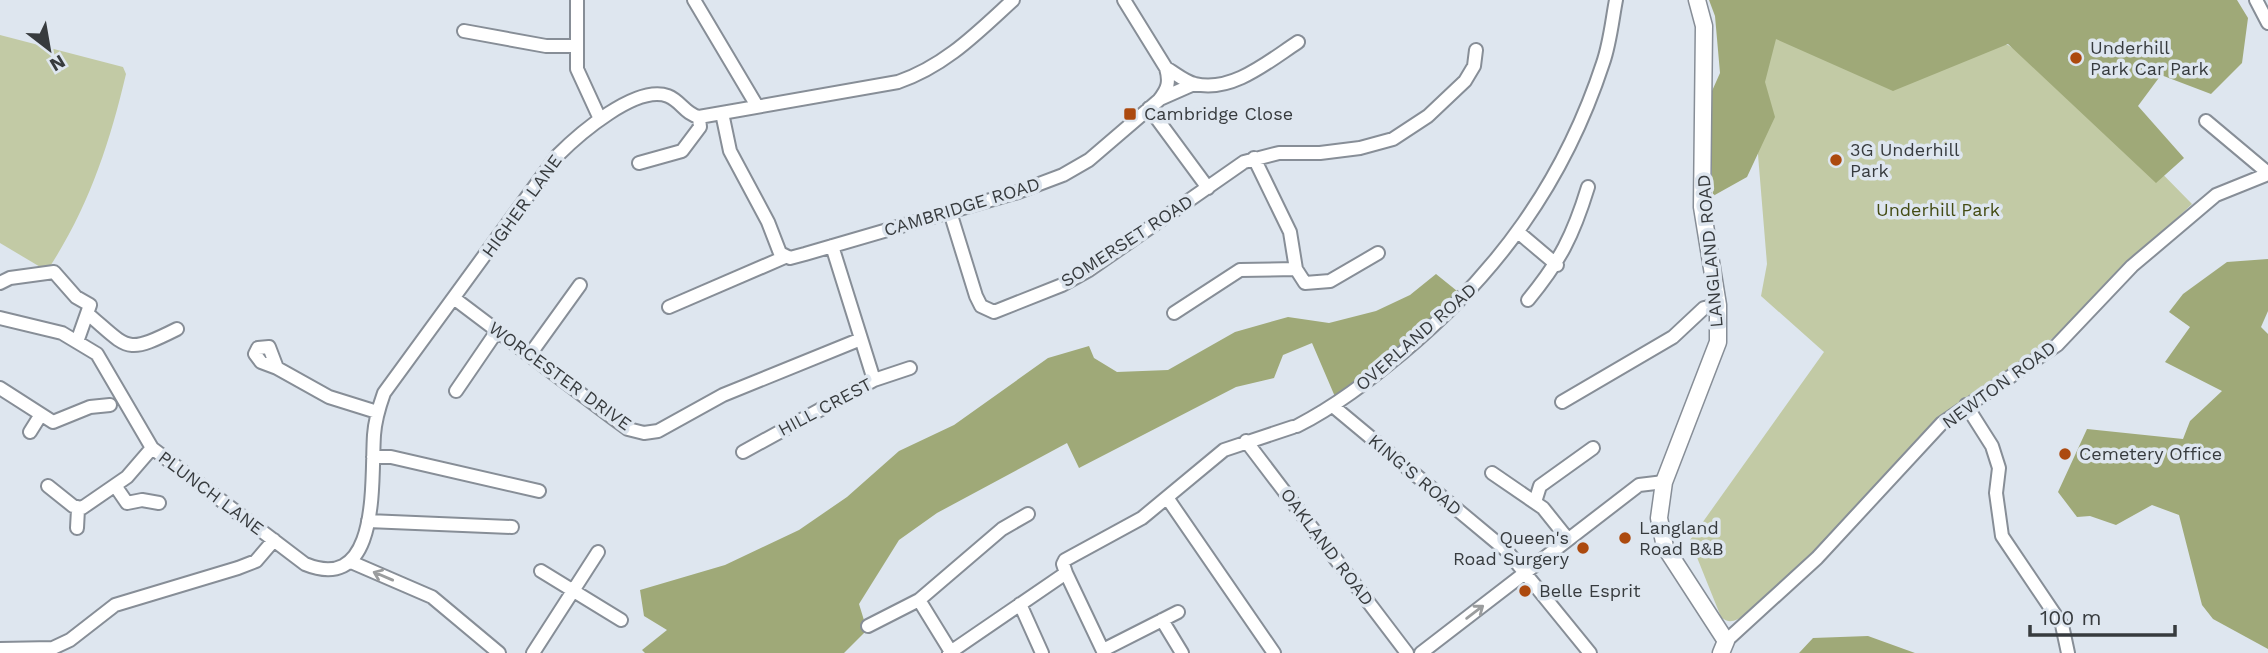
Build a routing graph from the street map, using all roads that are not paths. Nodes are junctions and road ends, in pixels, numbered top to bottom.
1 (577, 0) edge
2 (694, 0) edge
3 (1013, 0) edge
4 (1124, 0) edge
5 (1616, 0) edge
6 (1697, 0) edge
7 (2256, 0) edge
8 (2268, 23) edge
9 (464, 31) dead end
10 (1298, 42) dead end
11 (576, 46) junction
12 (1476, 50) dead end
13 (1166, 68) junction
14 (1195, 84) junction
15 (1154, 104) junction
16 (757, 106) junction
17 (722, 113) junction
18 (699, 117) junction
19 (600, 119) junction
20 (2206, 121) dead end
21 (1254, 158) junction
22 (639, 163) dead end
23 (2268, 174) edge
24 (1588, 187) dead end
25 (1208, 188) junction
26 (950, 212) junction
27 (1518, 232) junction
28 (832, 246) junction
29 (1378, 253) dead end
30 (785, 257) junction
31 (1557, 265) junction
32 (1296, 269) junction
33 (3, 277) edge
34 (580, 285) dead end
35 (455, 299) junction
36 (1528, 300) dead end
37 (1718, 305) junction
38 (669, 307) dead end
39 (1174, 313) dead end
40 (88, 314) junction
41 (0, 318) edge
42 (177, 328) dead end
43 (497, 331) junction
44 (78, 339) junction
45 (861, 339) junction
46 (531, 353) junction
47 (277, 368) dead end
48 (910, 368) dead end
49 (873, 380) junction
50 (0, 388) edge
51 (456, 391) dead end
52 (1562, 402) dead end
53 (110, 405) dead end
54 (1966, 405) junction
55 (1334, 407) junction
56 (377, 412) junction
57 (40, 416) junction
58 (30, 432) dead end
59 (1246, 441) junction
60 (152, 448) junction
61 (1593, 448) dead end
62 (743, 452) dead end
63 (373, 457) junction
64 (1492, 473) dead end
65 (1664, 482) junction
66 (48, 486) dead end
67 (116, 487) junction
68 (539, 491) dead end
69 (1168, 499) junction
70 (1535, 502) junction
71 (159, 503) dead end
72 (79, 509) junction
73 (1028, 514) dead end
74 (368, 521) junction
75 (512, 527) dead end
76 (77, 528) dead end
77 (1567, 538) junction
78 (274, 540) junction
79 (598, 552) dead end
80 (351, 562) junction
81 (541, 571) dead end
82 (1066, 573) junction
83 (1525, 574) junction
84 (574, 591) junction
85 (919, 600) junction
86 (1020, 604) junction
87 (1178, 612) dead end
88 (621, 620) dead end
89 (1163, 620) junction
90 (869, 626) dead end
91 (1723, 647) edge
92 (0, 649) edge
93 (1104, 652) edge
94 (1585, 652) edge
95 (499, 653) edge
96 (533, 653) edge
97 (950, 653) edge
98 (1042, 653) edge
99 (1182, 653) edge
100 (1273, 653) edge
101 (1406, 653) edge
102 (1421, 653) edge
103 (2068, 653) edge

1 - 11 street
2 - 16 street
3 - 16 street
4 - 13 street
5 - 27 street, OVERLAND ROAD
6 - 37 main road, LANGLAND ROAD
7 - 8 street
9 - 11 street
10 - 14 street
11 - 19 street
12 - 21 street
13 - 14 street
13 - 15 street
14 - 15 street
15 - 25 street, SOMERSET ROAD
15 - 26 street, CAMBRIDGE ROAD
16 - 17 street
17 - 18 street
17 - 30 street
18 - 19 street, HIGHER LANE
18 - 22 street
19 - 35 street, HIGHER LANE
20 - 23 street
21 - 25 street, SOMERSET ROAD
21 - 32 street
23 - 54 street, NEWTON ROAD
24 - 31 street
25 - 26 street, SOMERSET ROAD
26 - 28 street, CAMBRIDGE ROAD
27 - 31 street
27 - 55 street, OVERLAND ROAD
28 - 30 street, CAMBRIDGE ROAD
28 - 45 street
29 - 32 street
30 - 38 street, CAMBRIDGE ROAD
31 - 36 street
32 - 39 street
33 - 40 street
34 - 46 street
35 - 43 street, WORCESTER DRIVE
35 - 56 street, HIGHER LANE
37 - 52 street
37 - 65 main road, LANGLAND ROAD
40 - 42 street
40 - 44 street
41 - 44 street, PLUNCH LANE
43 - 46 street, WORCESTER DRIVE
43 - 51 street
44 - 60 street, PLUNCH LANE
45 - 46 street, WORCESTER DRIVE
45 - 49 street
47 - 56 street
48 - 49 street, HILL CREST
49 - 62 street, HILL CREST
50 - 57 street
53 - 57 street
54 - 91 street, NEWTON ROAD
54 - 103 street
55 - 59 street, OVERLAND ROAD
55 - 83 street, KING'S ROAD
56 - 63 street, HIGHER LANE
57 - 58 street
59 - 69 street, OVERLAND ROAD
59 - 101 street, OAKLAND ROAD
60 - 67 street
60 - 78 street, PLUNCH LANE
61 - 70 street
63 - 68 street
63 - 74 street, HIGHER LANE
64 - 70 street
65 - 77 street
65 - 91 main road, LANGLAND ROAD
66 - 72 street
67 - 71 street
67 - 72 street
69 - 82 street, OVERLAND ROAD
69 - 100 street
70 - 77 street
72 - 76 street
73 - 85 street
74 - 75 street
74 - 80 street, HIGHER LANE
77 - 83 street
78 - 80 street, PLUNCH LANE
78 - 92 street
79 - 84 street
95 -> 80 street
81 - 84 street
82 - 86 street, OVERLAND ROAD
82 - 93 street
83 - 94 street, KING'S ROAD
102 -> 83 street
84 - 88 street
84 - 96 street
85 - 90 street
85 - 97 street
86 - 97 street, OVERLAND ROAD
86 - 98 street
87 - 89 street
89 - 93 street
89 - 99 street

